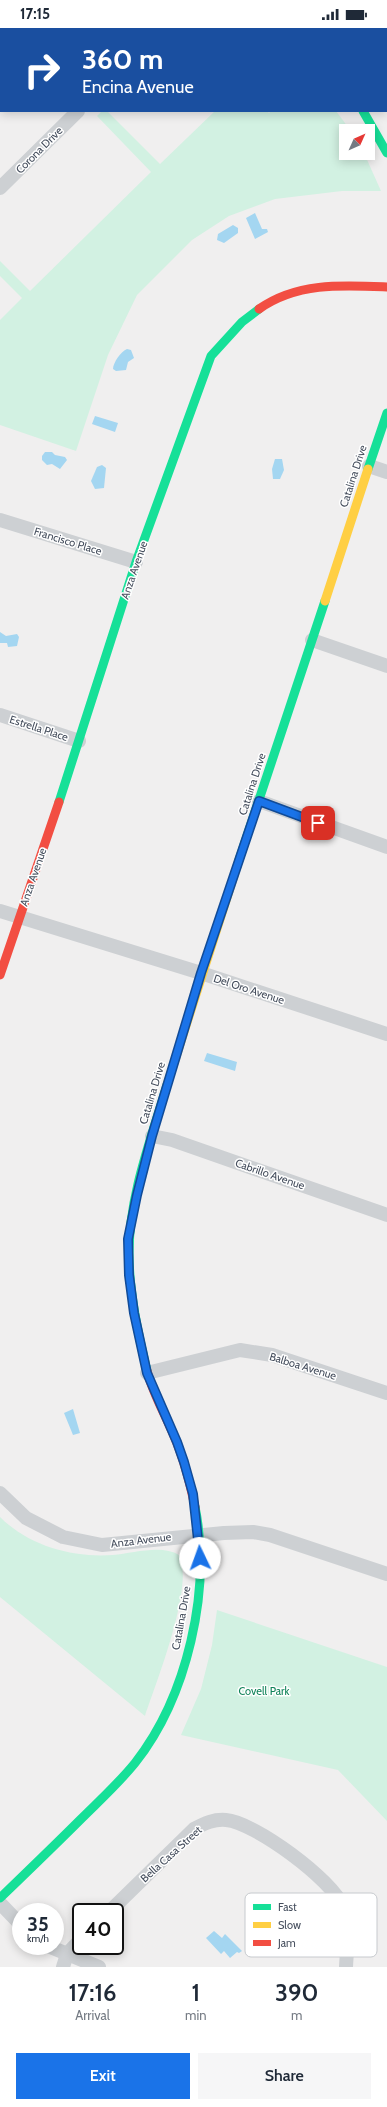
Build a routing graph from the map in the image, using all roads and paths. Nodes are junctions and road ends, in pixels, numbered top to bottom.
1 (77, 112) edge
2 (364, 112) edge
3 (387, 153) edge
4 (0, 188) edge
5 (387, 287) edge
6 (387, 413) edge
7 (369, 466) junction
8 (387, 472) edge
9 (0, 520) edge
10 (136, 562) junction
11 (312, 640) junction
12 (387, 666) edge
13 (0, 715) edge
14 (79, 741) junction
15 (259, 801) junction
16 (387, 847) edge
17 (0, 911) edge
18 (20, 917) junction
19 (201, 973) junction
20 (0, 975) edge
21 (387, 1034) edge
22 (152, 1136) junction
23 (387, 1215) edge
24 (147, 1373) junction
25 (387, 1393) edge
26 (0, 1493) edge
27 (199, 1534) junction
28 (387, 1574) edge
29 (334, 1893) edge
30 (0, 1898) edge
31 (0, 1903) edge
32 (118, 1903) edge
33 (12, 1916) edge
34 (72, 1951) edge
35 (346, 1957) edge
36 (65, 1961) edge
37 (98, 1967) edge
38 (346, 1967) edge

1 - 4 street, Corona Drive
2 - 3 street
5 - 10 street, Anza Avenue
6 - 7 street, Catalina Drive
7 - 8 street
7 - 11 street, Catalina Drive
9 - 10 street, Francisco Place
10 - 14 street, Anza Avenue
11 - 12 street
11 - 15 street, Catalina Drive
13 - 14 street, Estrella Place
14 - 18 street, Anza Avenue
15 - 16 street
15 - 19 street, Catalina Drive
17 - 18 street, Del Oro Avenue
18 - 19 street, Del Oro Avenue
18 - 20 street, Anza Avenue
19 - 21 street, Del Oro Avenue
19 - 22 street, Catalina Drive
22 - 23 street, Cabrillo Avenue
22 - 24 street, Catalina Drive
24 - 25 street, Balboa Avenue
24 - 27 street, Catalina Drive
26 - 27 street, Anza Avenue
27 - 28 street, Anza Avenue
27 - 30 street, Catalina Drive
29 - 32 street, Bella Casa Street
31 - 33 street
34 - 36 street
35 - 38 street, Bella Casa Street
36 - 37 street

